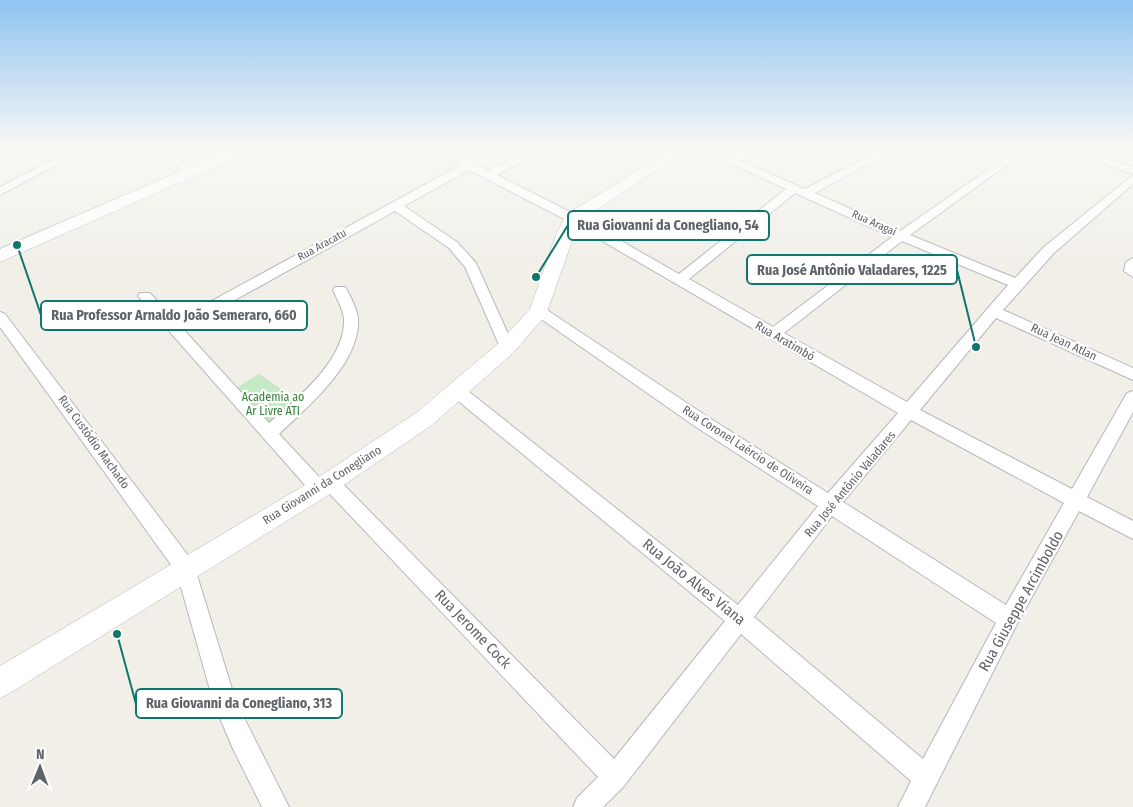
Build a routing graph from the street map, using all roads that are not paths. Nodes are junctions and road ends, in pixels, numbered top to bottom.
1 (12, 186) edge
2 (158, 186) edge
3 (431, 186) edge
4 (512, 186) edge
5 (623, 186) edge
6 (790, 186) edge
7 (809, 186) edge
8 (972, 186) edge
9 (1129, 186) edge
10 (800, 190) junction
11 (0, 192) edge
12 (394, 205) junction
13 (572, 218) junction
14 (902, 236) junction
15 (2, 252) edge
16 (1133, 262) edge
17 (1133, 273) edge
18 (679, 280) junction
19 (1017, 284) junction
20 (340, 290) dead end
21 (146, 296) dead end
22 (539, 311) junction
23 (994, 311) junction
24 (0, 317) edge
25 (175, 327) junction
26 (773, 334) junction
27 (507, 347) junction
28 (1133, 374) edge
29 (457, 391) junction
30 (1133, 396) edge
31 (910, 412) junction
32 (270, 432) junction
33 (324, 485) junction
34 (1077, 500) junction
35 (831, 503) junction
36 (1133, 531) edge
37 (186, 569) junction
38 (1009, 619) junction
39 (741, 620) junction
40 (0, 683) edge
41 (616, 777) junction
42 (928, 778) junction
43 (276, 807) edge
44 (586, 807) edge
45 (912, 807) edge

1 - 11 street
2 - 15 main road
3 - 12 street, Rua Aracatu
4 - 13 street, Rua Aratimbó
5 - 13 street
6 - 10 street, Rua Aragaí
7 - 10 street
8 - 14 street
9 - 19 street, Rua José Antônio Valadares
10 - 14 street, Rua Aragaí
10 - 18 street
12 - 25 street, Rua Aracatu
12 - 27 street
13 - 18 street, Rua Aratimbó
13 - 22 street, Rua Giovanni da Conegliano
14 - 19 street, Rua Aragaí
14 - 26 street
16 - 17 street
18 - 26 street, Rua Aratimbó
19 - 23 street, Rua José Antônio Valadares
20 - 32 street
21 - 25 street, Rua Jerome Cock
22 - 27 street, Rua Giovanni da Conegliano
22 - 35 street, Rua Coronel Laércio de Oliveira
23 - 28 street, Rua Jean Atlan
23 - 31 street, Rua José Antônio Valadares
24 - 37 street, Rua Custódio Machado
25 - 32 street, Rua Jerome Cock
26 - 31 street, Rua Aratimbó
27 - 29 street, Rua Giovanni da Conegliano
29 - 33 street, Rua Giovanni da Conegliano
29 - 39 street, Rua João Alves Viana
30 - 34 street, Rua Giuseppe Arcimboldo
31 - 34 street, Rua Aratimbó
31 - 35 street, Rua José Antônio Valadares
32 - 33 street, Rua Jerome Cock
33 - 37 street, Rua Giovanni da Conegliano
33 - 41 street, Rua Jerome Cock
34 - 36 street, Rua Aratimbó
34 - 38 street, Rua Giuseppe Arcimboldo
35 - 38 street, Rua Coronel Laércio de Oliveira
35 - 39 street, Rua José Antônio Valadares
37 - 40 street, Rua Giovanni da Conegliano
37 - 43 street
38 - 42 street, Rua Giuseppe Arcimboldo
39 - 41 street, Rua José Antônio Valadares
39 - 42 street, Rua João Alves Viana
41 - 44 street, Rua José Antônio Valadares
42 - 45 street, Rua Giuseppe Arcimboldo

